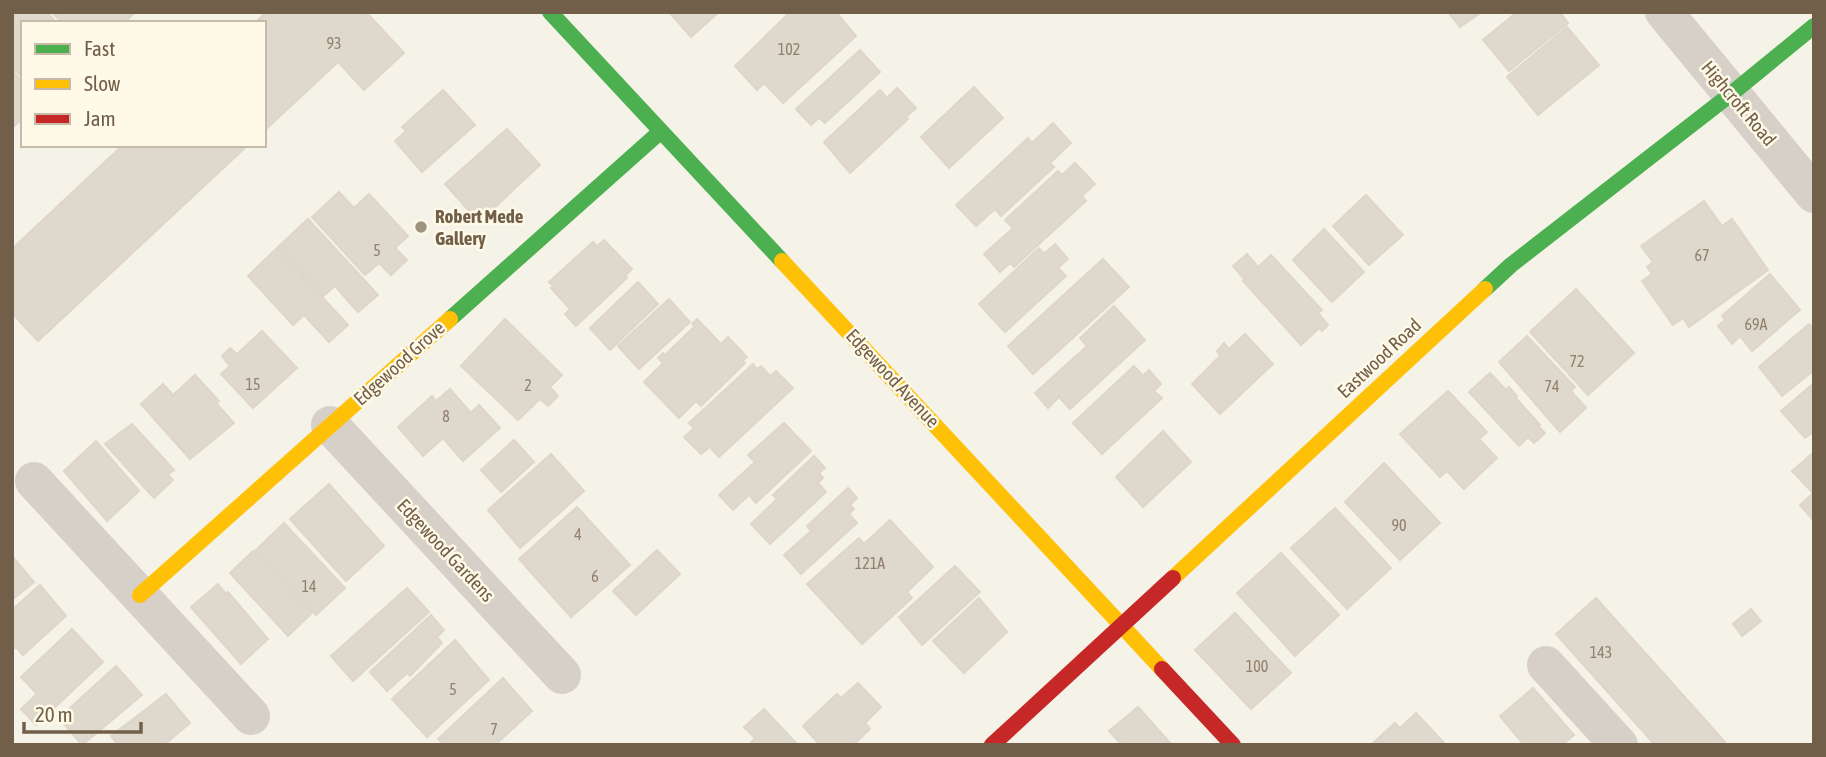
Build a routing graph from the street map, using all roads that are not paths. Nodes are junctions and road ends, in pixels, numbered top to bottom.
1 (550, 12) edge
2 (1664, 12) edge
3 (1814, 26) edge
4 (1731, 94) junction
5 (660, 132) junction
6 (1814, 194) edge
7 (330, 425) junction
8 (34, 481) dead end
9 (140, 595) junction
10 (1121, 624) junction
11 (1546, 666) dead end
12 (562, 675) dead end
13 (251, 716) dead end
14 (992, 745) edge
15 (1233, 745) edge
16 (1619, 745) edge

1 - 5 street, Edgewood Avenue
2 - 4 street, Highcroft Road
3 - 4 street, Eastwood Road
4 - 6 street, Highcroft Road
4 - 10 street, Eastwood Road
5 - 7 street, Edgewood Grove
5 - 10 street, Edgewood Avenue
7 - 9 street, Edgewood Grove
7 - 12 street, Edgewood Gardens
8 - 9 street
9 - 13 street
10 - 14 street, Eastwood Road
10 - 15 street, Edgewood Avenue
11 - 16 street

